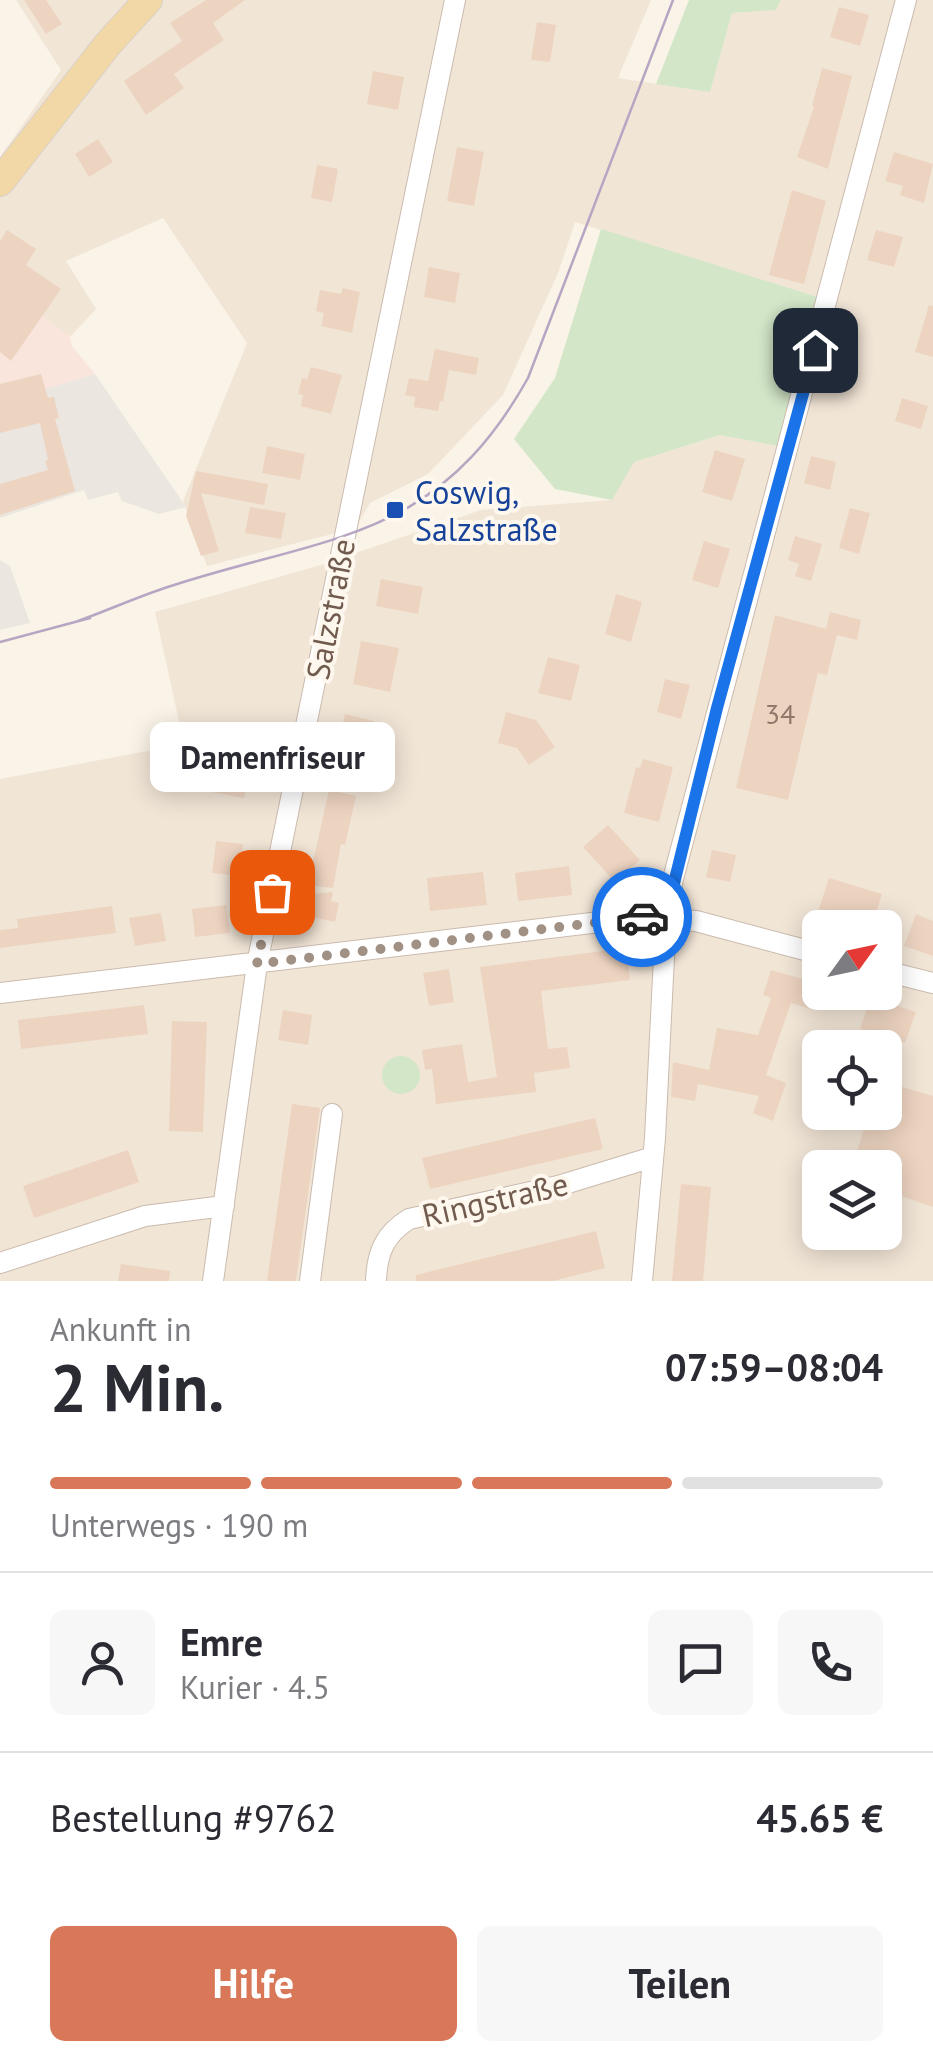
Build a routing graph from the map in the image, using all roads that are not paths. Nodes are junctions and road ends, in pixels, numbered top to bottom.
1 (148, 0) edge
2 (455, 0) edge
3 (906, 0) edge
4 (0, 182) edge
5 (666, 916) junction
6 (802, 949) edge
7 (257, 964) junction
8 (902, 975) edge
9 (933, 983) edge
10 (0, 993) edge
11 (332, 1114) dead end
12 (654, 1157) junction
13 (224, 1206) junction
14 (0, 1264) edge
15 (214, 1281) edge
16 (310, 1281) edge
17 (376, 1281) edge
18 (642, 1281) edge

1 - 4 main road
2 - 7 street, Salzstraße
3 - 5 street
5 - 6 street
5 - 7 street
5 - 12 street
7 - 10 street
7 - 13 street, Salzstraße
8 - 9 street
11 - 16 street
12 - 17 street, Ringstraße
12 - 18 street
13 - 14 street
13 - 15 street, Salzstraße

